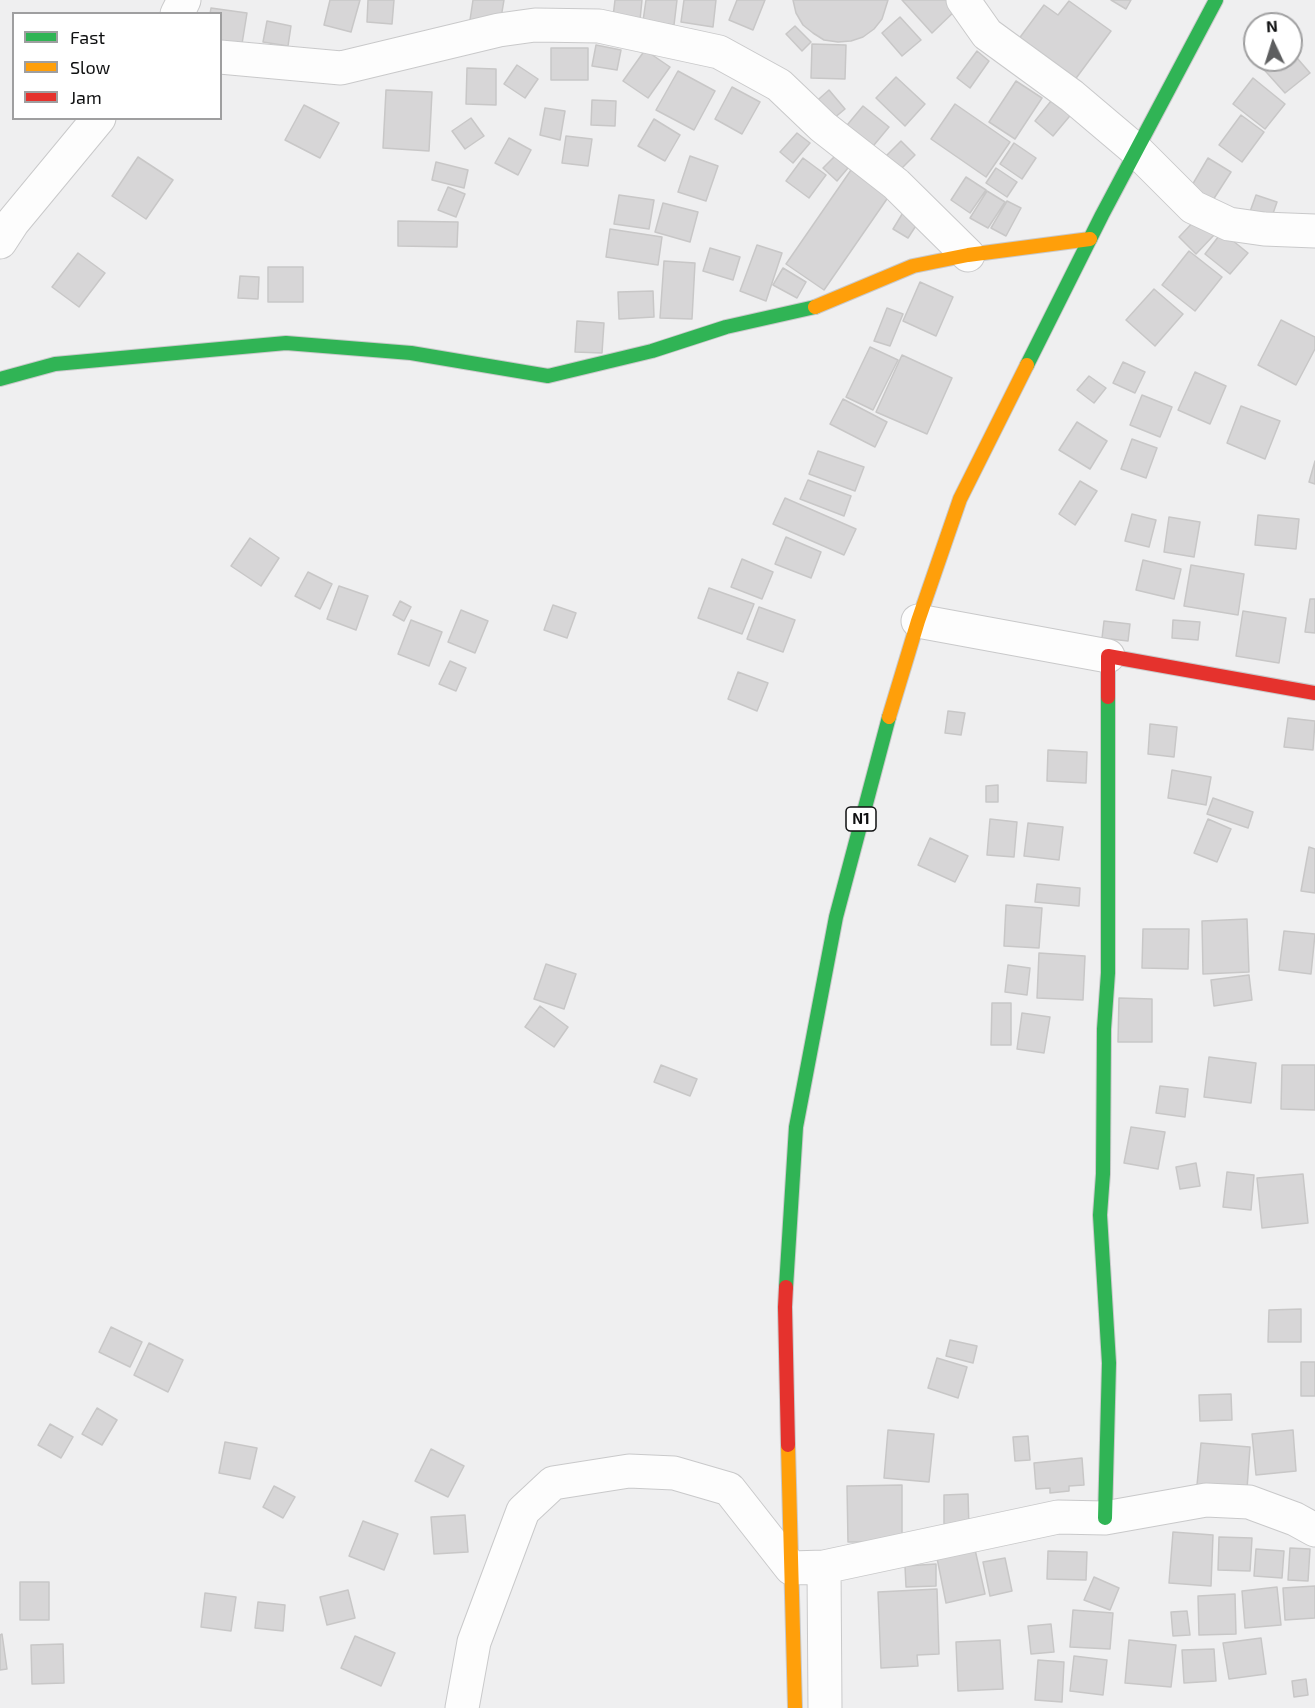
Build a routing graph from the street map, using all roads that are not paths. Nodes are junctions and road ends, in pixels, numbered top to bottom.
1 (963, 0) edge
2 (1216, 0) edge
3 (222, 57) edge
4 (97, 120) edge
5 (1137, 151) junction
6 (1315, 231) edge
7 (1090, 240) junction
8 (0, 242) edge
9 (968, 255) junction
10 (0, 379) edge
11 (918, 621) junction
12 (1108, 656) junction
13 (1315, 693) edge
14 (1105, 1518) junction
15 (1315, 1530) edge
16 (824, 1567) junction
17 (791, 1568) junction
18 (462, 1708) edge
19 (795, 1708) edge
20 (825, 1708) edge

1 - 5 street
2 - 5 main road, N1
3 - 9 street
4 - 8 street
5 - 6 street
5 - 7 main road, N1
7 - 9 main road
7 - 11 main road, N1
9 - 10 main road
11 - 12 street
11 - 17 main road, N1
12 - 13 main road
12 - 14 main road
14 - 15 street
14 - 16 street
16 - 17 street
16 - 20 street
17 - 18 street
17 - 19 main road, N1

